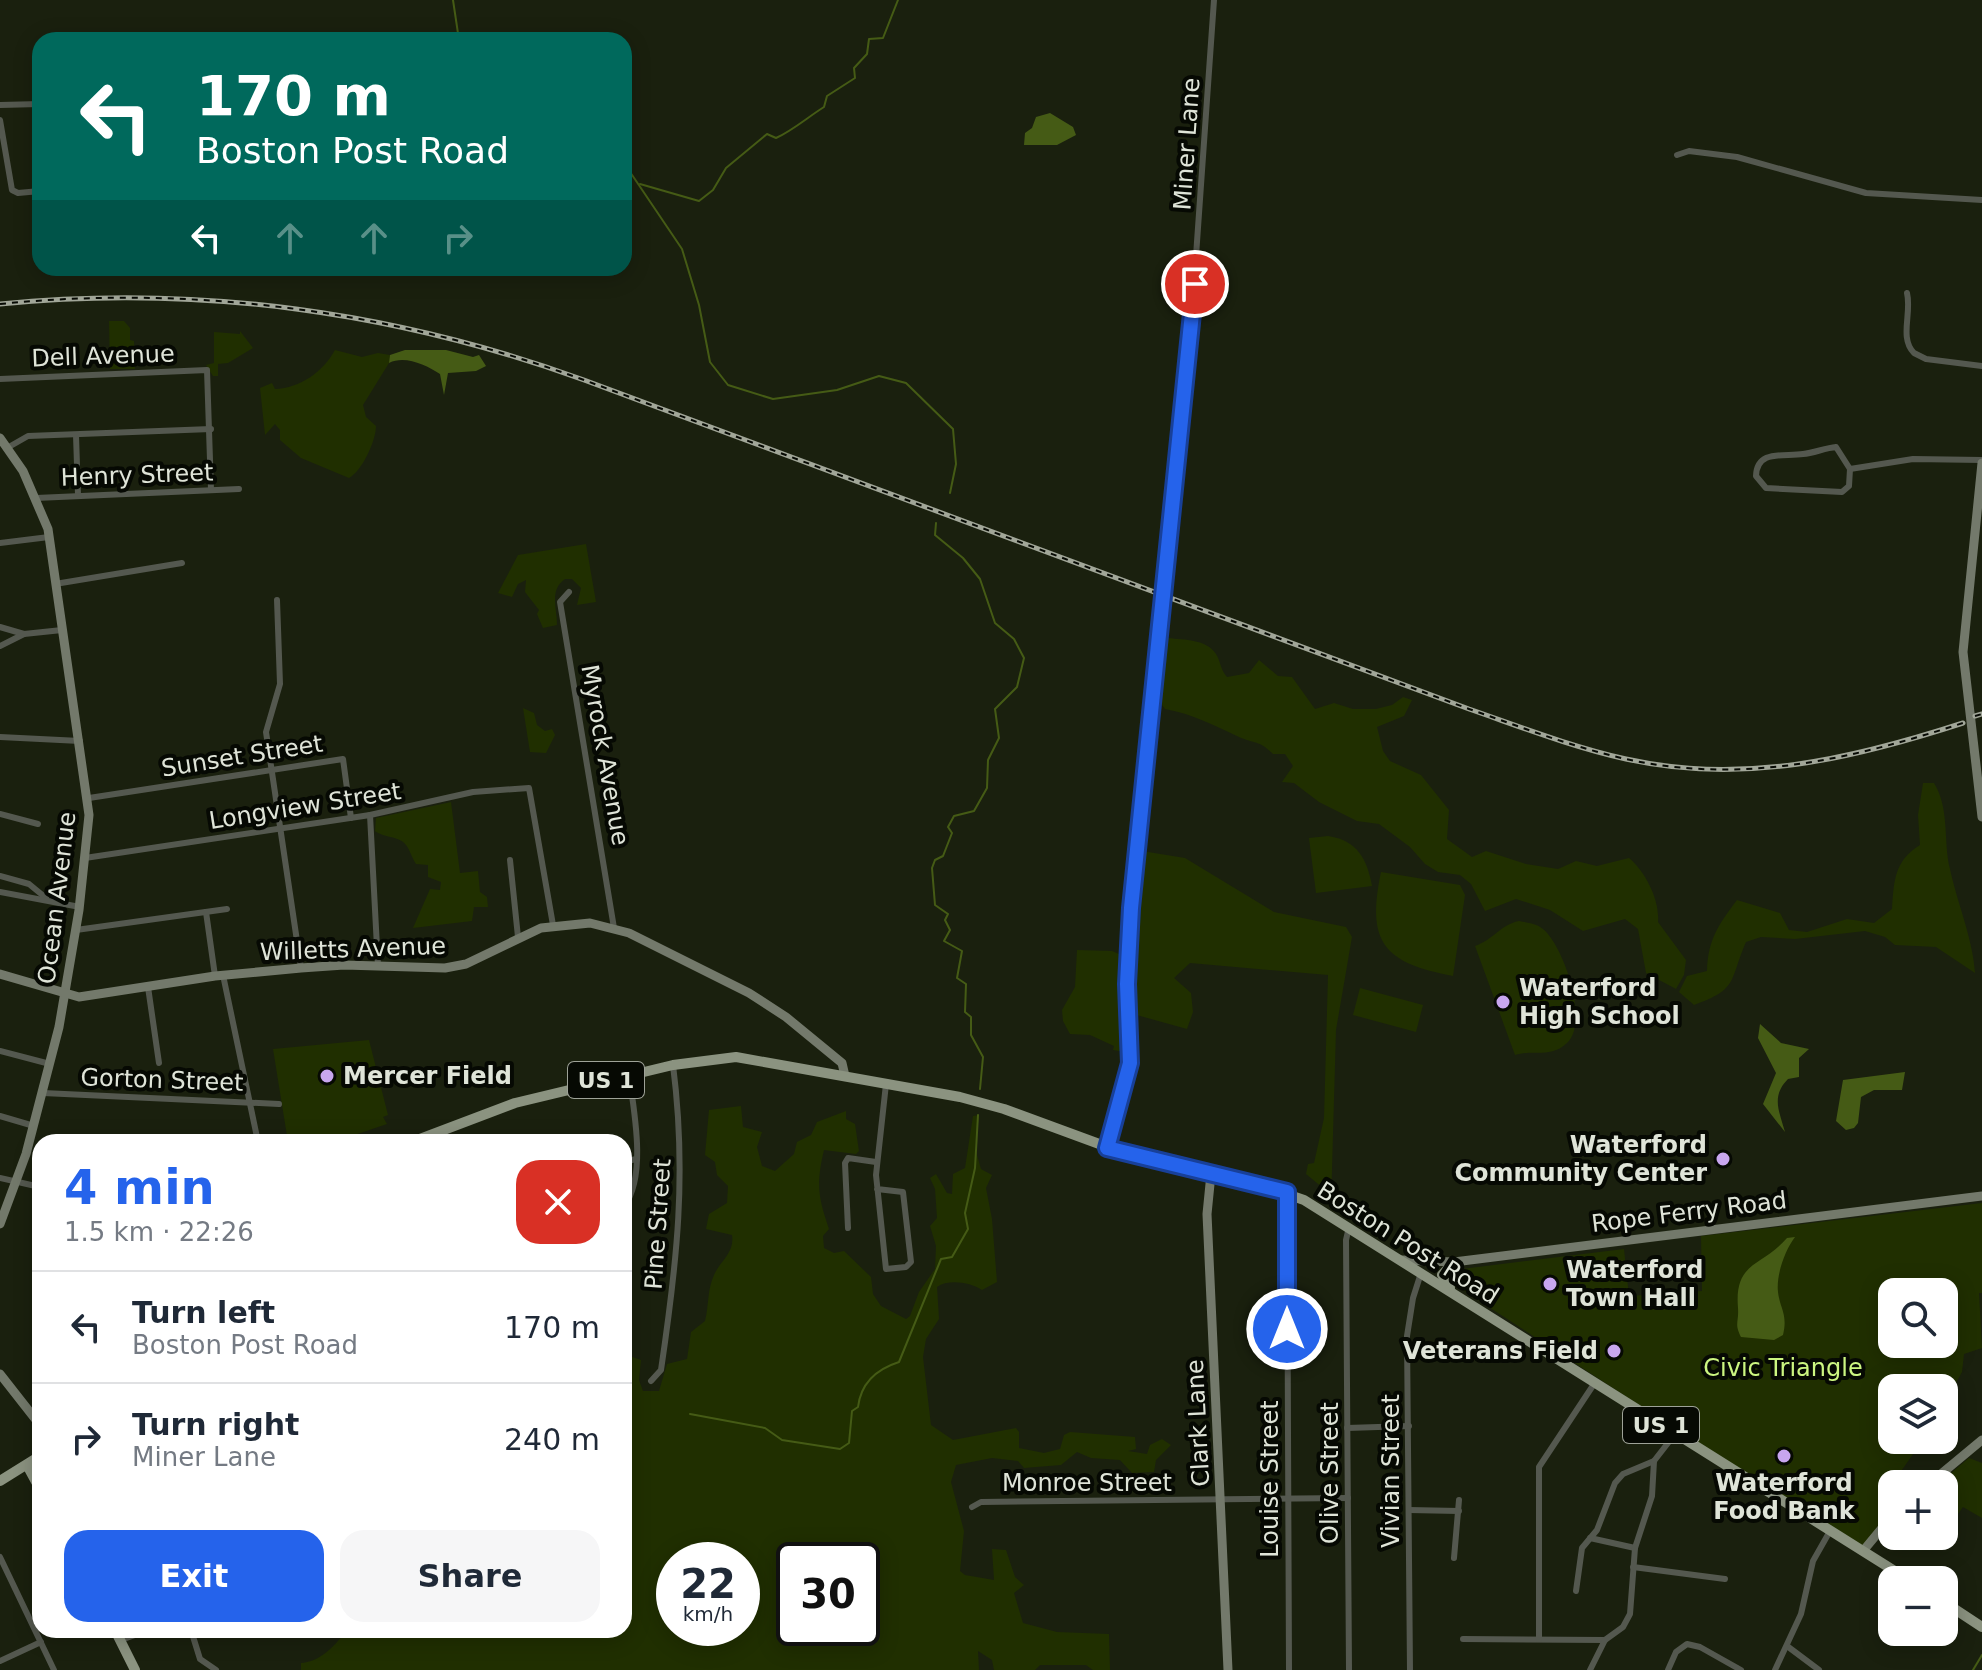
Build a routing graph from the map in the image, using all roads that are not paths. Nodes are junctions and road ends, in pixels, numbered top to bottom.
1 (1214, 0) edge
2 (32, 104) edge
3 (0, 105) edge
4 (0, 120) edge
5 (1677, 155) dead end
6 (32, 191) edge
7 (1982, 200) edge
8 (1907, 293) dead end
9 (1982, 366) edge
10 (0, 379) edge
11 (211, 429) junction
12 (76, 435) junction
13 (0, 438) edge
14 (7, 448) junction
15 (1982, 461) edge
16 (1850, 469) junction
17 (239, 489) dead end
18 (211, 490) junction
19 (78, 495) junction
20 (36, 498) junction
21 (49, 537) junction
22 (0, 543) edge
23 (182, 563) dead end
24 (55, 584) junction
25 (569, 592) dead end
26 (277, 600) dead end
27 (0, 627) edge
28 (62, 630) junction
29 (24, 634) junction
30 (0, 646) edge
31 (0, 737) edge
32 (80, 741) junction
33 (271, 769) junction
34 (89, 798) junction
35 (1981, 805) edge
36 (0, 814) edge
37 (370, 815) junction
38 (1982, 817) edge
39 (351, 818) junction
40 (38, 824) dead end
41 (280, 829) junction
42 (85, 858) junction
43 (510, 860) dead end
44 (0, 876) edge
45 (0, 892) edge
46 (46, 898) junction
47 (80, 907) junction
48 (227, 909) dead end
49 (206, 912) junction
50 (553, 925) junction
51 (614, 928) junction
52 (76, 930) junction
53 (518, 937) junction
54 (378, 966) junction
55 (301, 968) junction
56 (0, 974) edge
57 (219, 976) junction
58 (148, 987) junction
59 (66, 993) junction
60 (0, 1051) edge
61 (159, 1063) dead end
62 (50, 1064) junction
63 (673, 1065) junction
64 (629, 1075) junction
65 (845, 1076) junction
66 (886, 1084) junction
67 (43, 1093) junction
68 (248, 1102) junction
69 (279, 1104) dead end
70 (0, 1116) edge
71 (34, 1126) junction
72 (256, 1134) edge
73 (432, 1134) edge
74 (1107, 1148) junction
75 (636, 1159) junction
76 (632, 1160) edge
77 (876, 1162) junction
78 (1211, 1174) junction
79 (0, 1178) edge
80 (16, 1183) junction
81 (32, 1186) edge
82 (877, 1189) junction
83 (1287, 1192) junction
84 (632, 1193) edge
85 (1982, 1196) edge
86 (0, 1224) edge
87 (1349, 1227) junction
88 (848, 1228) dead end
89 (1402, 1260) junction
90 (1454, 1262) junction
91 (1421, 1273) junction
92 (1459, 1299) junction
93 (0, 1374) edge
94 (651, 1381) dead end
95 (1594, 1384) junction
96 (32, 1415) edge
97 (1409, 1426) junction
98 (1347, 1428) junction
99 (1675, 1434) junction
100 (1982, 1440) edge
101 (1654, 1461) junction
102 (32, 1462) edge
103 (27, 1465) junction
104 (1946, 1470) edge
105 (32, 1474) edge
106 (0, 1481) edge
107 (1348, 1498) junction
108 (1288, 1499) junction
109 (1459, 1500) dead end
110 (1222, 1501) junction
111 (972, 1507) dead end
112 (1409, 1510) junction
113 (1459, 1511) junction
114 (1830, 1531) junction
115 (1878, 1533) edge
116 (1590, 1538) junction
117 (1635, 1548) junction
118 (1863, 1551) junction
119 (0, 1557) edge
120 (1454, 1558) dead end
121 (1887, 1566) edge
122 (1633, 1567) junction
123 (1725, 1579) dead end
124 (1576, 1591) dead end
125 (1958, 1611) edge
126 (32, 1623) edge
127 (1982, 1627) edge
128 (39, 1638) edge
129 (119, 1638) edge
130 (193, 1638) edge
131 (1463, 1639) dead end
132 (1539, 1639) junction
133 (1605, 1640) junction
134 (41, 1642) junction
135 (1787, 1646) junction
136 (0, 1661) edge
137 (54, 1670) edge
138 (135, 1670) edge
139 (216, 1670) edge
140 (1228, 1670) edge
141 (1289, 1670) edge
142 (1349, 1670) edge
143 (1410, 1670) edge
144 (1590, 1670) edge
145 (1668, 1670) edge
146 (1741, 1670) edge
147 (1775, 1670) edge
148 (1819, 1670) edge

1 - 74 street, Miner Lane
2 - 3 street
4 - 6 street
5 - 7 street
8 - 9 street
10 - 11 street, Dell Avenue
11 - 12 street
11 - 18 street
12 - 14 street
12 - 19 street
13 - 14 main road, Ocean Avenue
14 - 20 main road, Ocean Avenue
15 - 16 street
15 - 35 main road
16 - 16 street
17 - 18 street, Henry Street
18 - 19 street, Henry Street
19 - 20 street, Henry Street
20 - 21 main road, Ocean Avenue
21 - 22 street
21 - 24 main road, Ocean Avenue
23 - 24 street
24 - 28 main road, Ocean Avenue
25 - 51 street, Myrock Avenue
26 - 33 street
27 - 29 street
28 - 29 street
28 - 32 main road, Ocean Avenue
29 - 30 street
31 - 32 street
32 - 34 main road, Ocean Avenue
33 - 34 street, Sunset Street
33 - 39 street, Sunset Street
33 - 41 street
34 - 42 main road, Ocean Avenue
35 - 38 main road
36 - 40 street
37 - 39 street, Longview Street
37 - 50 street, Longview Street
37 - 54 street
39 - 41 street, Longview Street
41 - 42 street, Longview Street
41 - 55 street
42 - 47 main road, Ocean Avenue
43 - 53 street
44 - 46 street
45 - 46 street
46 - 47 street
47 - 52 main road, Ocean Avenue
48 - 49 street
49 - 52 street
49 - 57 street
50 - 51 main road, Willetts Avenue
50 - 53 main road, Willetts Avenue
51 - 65 main road, Willetts Avenue
52 - 59 main road, Ocean Avenue
53 - 54 main road, Willetts Avenue
54 - 55 main road, Willetts Avenue
55 - 57 main road, Willetts Avenue
56 - 59 main road, Willetts Avenue
57 - 58 main road, Willetts Avenue
57 - 68 street
58 - 59 main road, Willetts Avenue
58 - 61 street
59 - 62 main road, Ocean Avenue
60 - 62 street
62 - 67 main road, Ocean Avenue
63 - 64 main road, Boston Post Road / US 1
63 - 65 main road, Boston Post Road / US 1
63 - 94 street, Pine Street
64 - 73 main road, Boston Post Road / US 1
64 - 75 street
65 - 66 main road, Boston Post Road / US 1
66 - 74 main road, Boston Post Road / US 1
66 - 77 street
67 - 68 street, Gorton Street
67 - 71 main road, Ocean Avenue
68 - 69 street, Gorton Street
68 - 72 street
70 - 71 street
71 - 80 main road, Ocean Avenue
74 - 78 main road, Boston Post Road / US 1
75 - 76 street
75 - 84 street
77 - 82 street
77 - 88 street
78 - 83 main road, Boston Post Road / US 1
78 - 110 main road, Clark Lane
79 - 80 street
80 - 81 street
80 - 86 main road, Ocean Avenue
82 - 82 street
83 - 87 main road, Boston Post Road / US 1
83 - 108 street, Louise Street
85 - 90 main road, Rope Ferry Road
87 - 89 main road, Boston Post Road / US 1
87 - 98 street, Olive Street
89 - 90 main road, Rope Ferry Road
89 - 91 main road, Boston Post Road / US 1
90 - 92 main road
91 - 92 main road, Boston Post Road / US 1
91 - 97 street, Vivian Street
92 - 95 main road, Boston Post Road / US 1
93 - 96 main road
95 - 99 main road, Boston Post Road / US 1
95 - 132 street
97 - 98 street
97 - 112 street, Vivian Street
98 - 107 street, Olive Street
99 - 101 street
99 - 114 main road, Boston Post Road / US 1
100 - 104 main road
101 - 116 street
101 - 117 street
102 - 103 main road
103 - 105 main road
103 - 106 main road
107 - 108 street, Monroe Street
107 - 142 street, Olive Street
108 - 110 street, Monroe Street
108 - 141 street, Louise Street
109 - 113 street
110 - 111 street, Monroe Street
110 - 140 main road, Clark Lane
112 - 113 street
112 - 143 street, Vivian Street
113 - 120 street
114 - 118 main road, Boston Post Road / US 1
114 - 135 street
115 - 118 main road
116 - 117 street
116 - 124 street
117 - 122 street
118 - 121 main road, Boston Post Road / US 1
119 - 126 street
122 - 123 street
122 - 133 street
125 - 127 main road
128 - 134 street
129 - 138 main road
130 - 139 street
131 - 132 street
132 - 133 street
133 - 144 street
134 - 136 street
134 - 137 street
135 - 147 street
135 - 148 street
145 - 146 street

